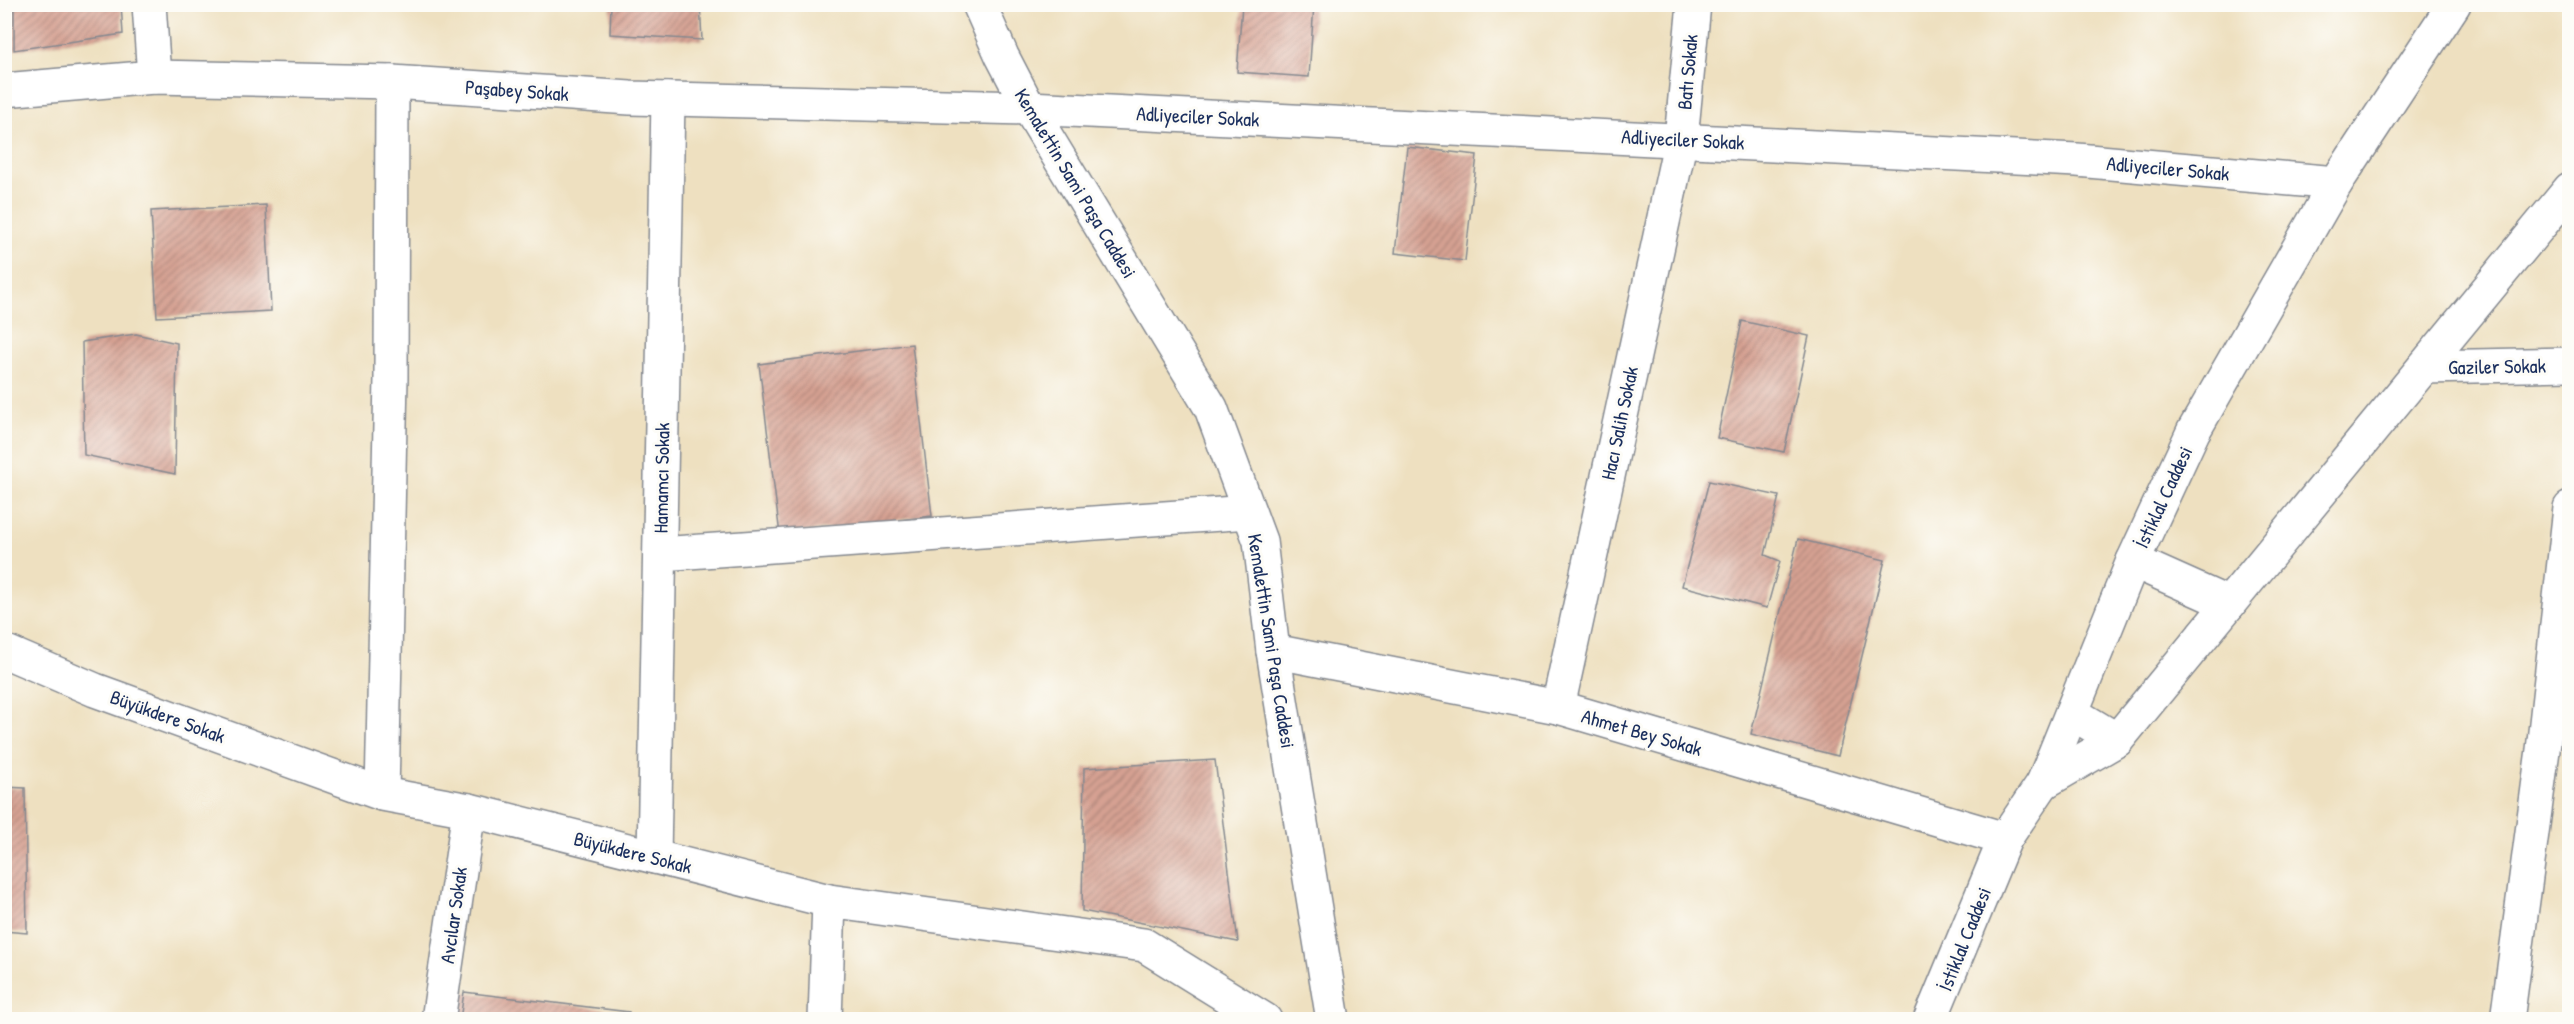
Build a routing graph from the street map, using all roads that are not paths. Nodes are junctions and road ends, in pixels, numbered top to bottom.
1 (150, 4) edge
2 (979, 4) edge
3 (1694, 4) edge
4 (2454, 4) edge
5 (154, 77) junction
6 (392, 82) junction
7 (4, 90) edge
8 (668, 99) junction
9 (1029, 108) junction
10 (1681, 139) junction
11 (2336, 183) junction
12 (2570, 189) edge
13 (2570, 364) edge
14 (2424, 367) junction
15 (2570, 508) edge
16 (1249, 512) junction
17 (660, 555) junction
18 (2133, 561) junction
19 (2229, 604) junction
20 (2564, 611) edge
21 (4, 651) edge
22 (1273, 651) junction
23 (1558, 707) junction
24 (2072, 712) junction
25 (2117, 740) junction
26 (2043, 783) junction
27 (382, 794) junction
28 (469, 810) junction
29 (2005, 839) junction
30 (654, 858) junction
31 (829, 901) junction
32 (438, 1020) edge
33 (825, 1020) edge
34 (1265, 1020) edge
35 (1333, 1020) edge
36 (1930, 1020) edge
37 (2507, 1020) edge

1 - 5 street
2 - 9 street, Kemalettin Sami Paşa Caddesi
3 - 10 street, Batı Sokak
4 - 11 street, İstiklal Caddesi
5 - 6 street, Paşabey Sokak
5 - 7 street, Paşabey Sokak
6 - 8 street, Paşabey Sokak
6 - 27 street
8 - 9 street, Paşabey Sokak
8 - 17 street, Hamamcı Sokak
9 - 10 street, Adliyeciler Sokak
9 - 16 street, Kemalettin Sami Paşa Caddesi
10 - 11 street, Adliyeciler Sokak
10 - 23 street, Hacı Salih Sokak
11 - 18 street, İstiklal Caddesi
12 - 14 street
13 - 14 street, Gaziler Sokak
14 - 19 street
15 - 20 street
16 - 17 street
16 - 22 street, Kemalettin Sami Paşa Caddesi
17 - 30 street, Hamamcı Sokak
18 - 19 street
18 - 24 street, İstiklal Caddesi
19 - 25 street
20 - 37 street
21 - 27 street, Büyükdere Sokak
22 - 23 street, Ahmet Bey Sokak
22 - 35 street, Kemalettin Sami Paşa Caddesi
23 - 29 street, Ahmet Bey Sokak
24 - 25 street
24 - 26 street, İstiklal Caddesi
25 - 26 street
26 - 29 street, İstiklal Caddesi
27 - 28 street, Büyükdere Sokak
28 - 30 street, Büyükdere Sokak
28 - 32 street, Avcılar Sokak
29 - 36 street, İstiklal Caddesi
30 - 31 street, Büyükdere Sokak
31 - 33 street
31 - 34 street, Büyükdere Sokak

